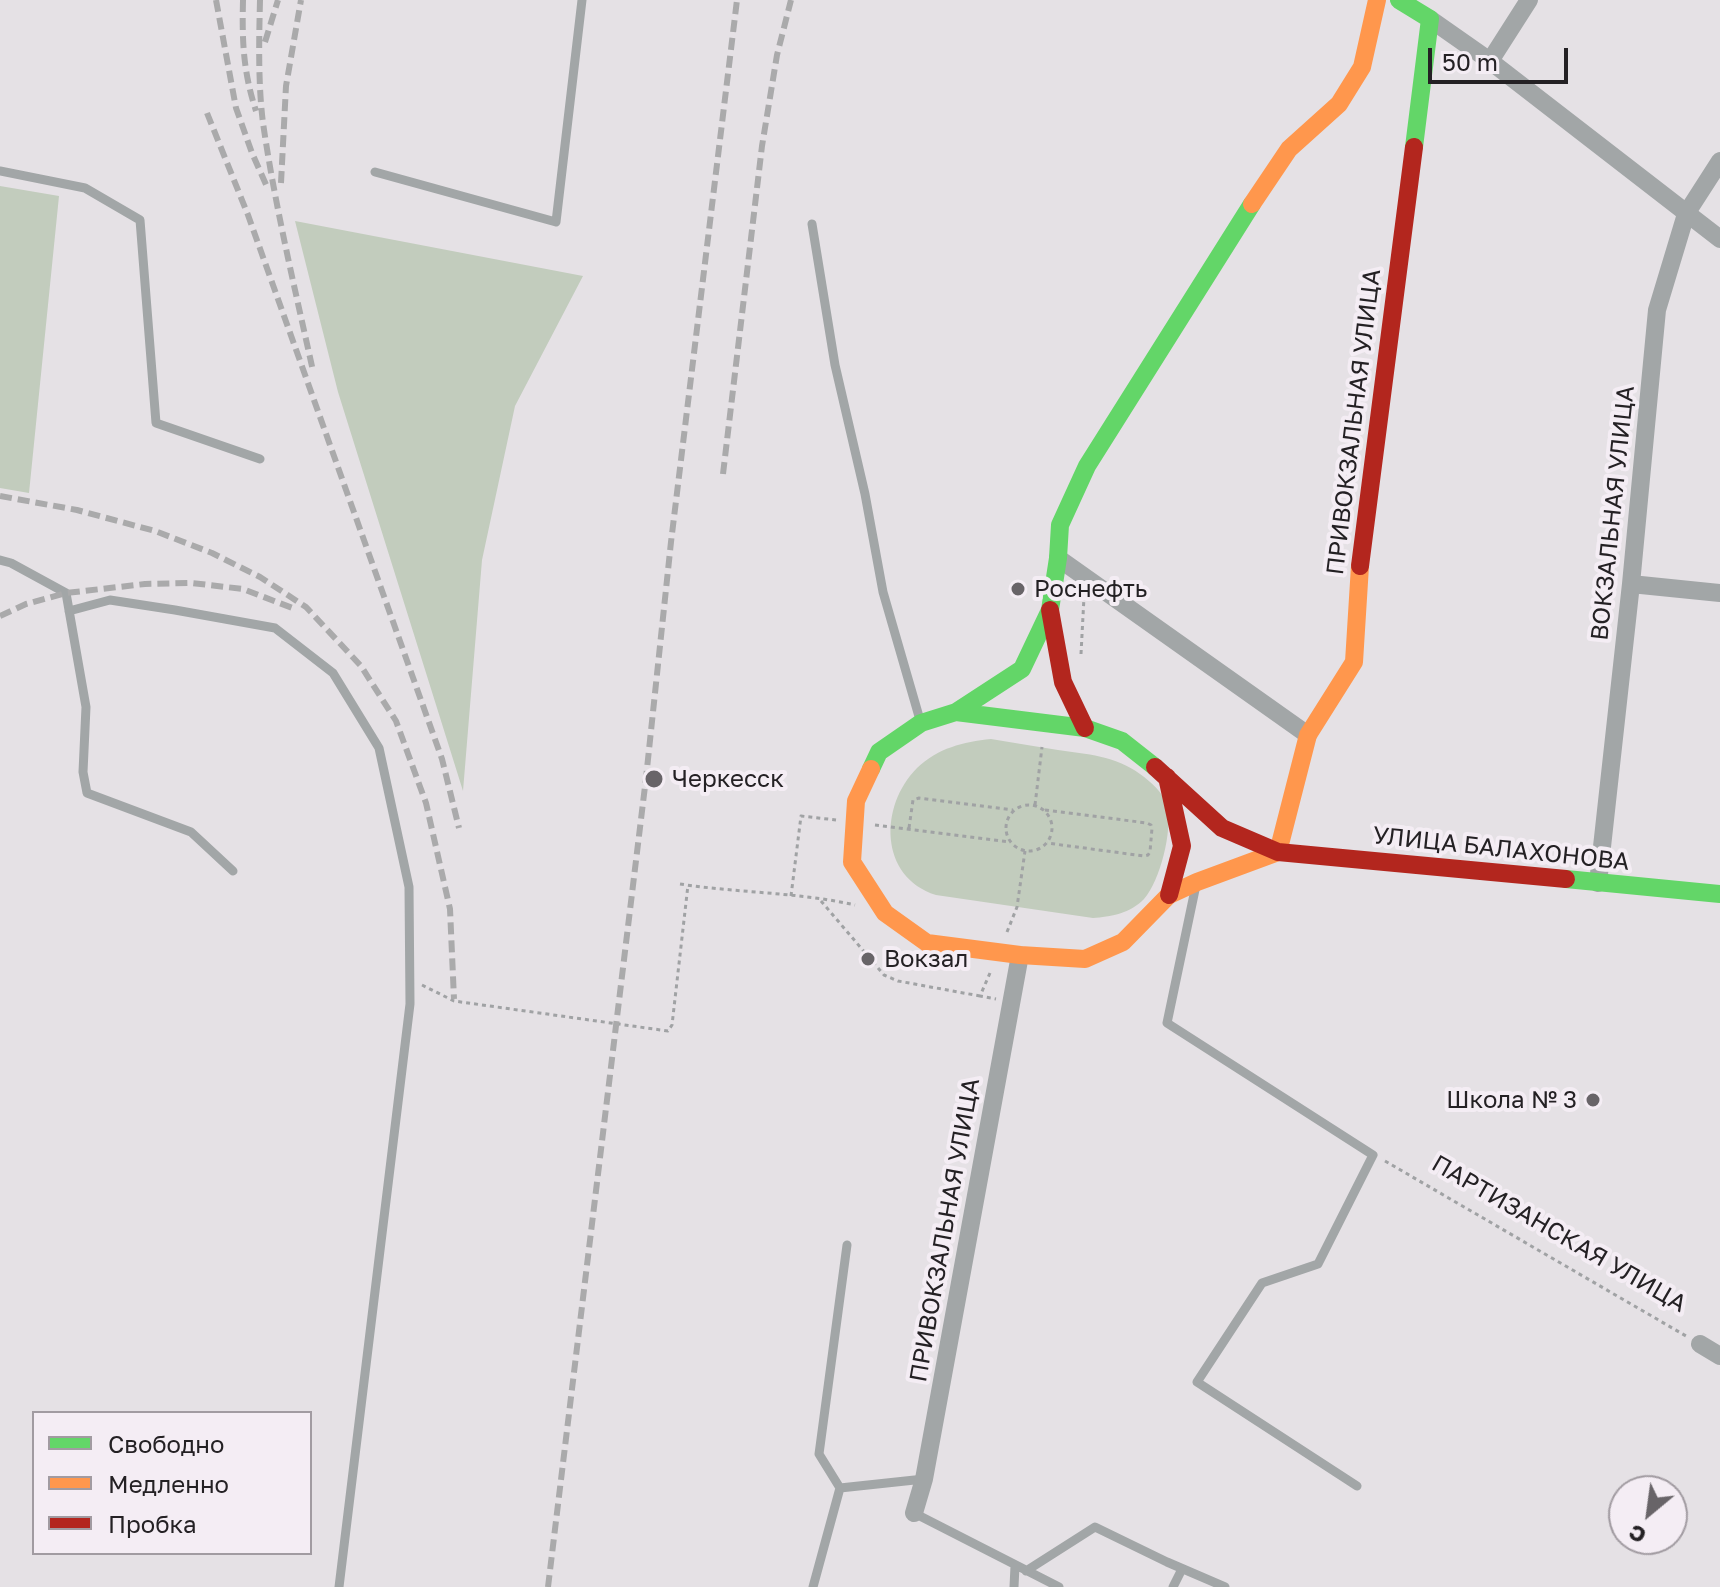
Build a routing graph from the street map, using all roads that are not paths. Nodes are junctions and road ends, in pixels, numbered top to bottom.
1 (582, 0) edge
2 (1377, 0) edge
3 (1399, 0) edge
4 (1529, 0) edge
5 (1430, 19) junction
6 (1490, 61) junction
7 (1720, 161) edge
8 (0, 171) edge
9 (375, 172) dead end
10 (1686, 214) junction
11 (812, 224) dead end
12 (1720, 239) edge
13 (260, 459) dead end
14 (1058, 558) junction
15 (0, 560) edge
16 (1631, 584) junction
17 (1720, 593) edge
18 (1050, 610) junction
19 (69, 611) junction
20 (956, 712) junction
21 (921, 723) junction
22 (1085, 728) junction
23 (1308, 735) junction
24 (1167, 777) junction
25 (1278, 852) junction
26 (233, 871) dead end
27 (1197, 882) junction
28 (1598, 883) junction
29 (1720, 894) edge
30 (1169, 895) junction
31 (1020, 955) junction
32 (847, 1245) dead end
33 (1700, 1344) road end
34 (1720, 1356) edge
35 (924, 1479) junction
36 (1357, 1486) dead end
37 (840, 1488) junction
38 (914, 1513) joint
39 (1015, 1566) junction
40 (1182, 1569) junction
41 (1026, 1571) junction
42 (339, 1587) edge
43 (813, 1587) edge
44 (1014, 1587) edge
45 (1059, 1587) edge
46 (1173, 1587) edge
47 (1225, 1587) edge

1 - 9 lane
2 - 14 street
3 - 5 street
4 - 6 street
5 - 6 street
5 - 23 street, ПРИВОКЗАЛЬНАЯ УЛИЦА
6 - 10 street
7 - 10 street, ВОКЗАЛЬНАЯ УЛИЦА
8 - 13 lane
10 - 12 street
10 - 16 street, ВОКЗАЛЬНАЯ УЛИЦА
11 - 21 lane
14 - 18 street
14 - 23 street
15 - 19 lane
16 - 17 street
16 - 28 street, ВОКЗАЛЬНАЯ УЛИЦА
18 - 20 street
18 - 22 street
19 - 26 lane
19 - 42 lane
20 - 21 street, УЛИЦА БАЛАХОНОВА
20 - 22 street, УЛИЦА БАЛАХОНОВА
21 - 31 street, УЛИЦА БАЛАХОНОВА
22 - 24 street, УЛИЦА БАЛАХОНОВА
23 - 25 street, ПРИВОКЗАЛЬНАЯ УЛИЦА
24 - 25 street, УЛИЦА БАЛАХОНОВА
24 - 30 street
25 - 27 street, УЛИЦА БАЛАХОНОВА
25 - 28 street, УЛИЦА БАЛАХОНОВА
27 - 30 street, УЛИЦА БАЛАХОНОВА
27 - 36 lane
28 - 29 street, УЛИЦА БАЛАХОНОВА
30 - 31 street, УЛИЦА БАЛАХОНОВА
31 - 35 street, ПРИВОКЗАЛЬНАЯ УЛИЦА
32 - 37 lane
33 - 34 street, ПАРТИЗАНСКАЯ УЛИЦА
35 - 37 lane
35 - 38 street, ПРИВОКЗАЛЬНАЯ УЛИЦА
37 - 43 lane
38 - 39 lane
39 - 41 lane
39 - 44 lane
40 - 41 lane
40 - 46 lane
40 - 47 lane
41 - 45 lane

